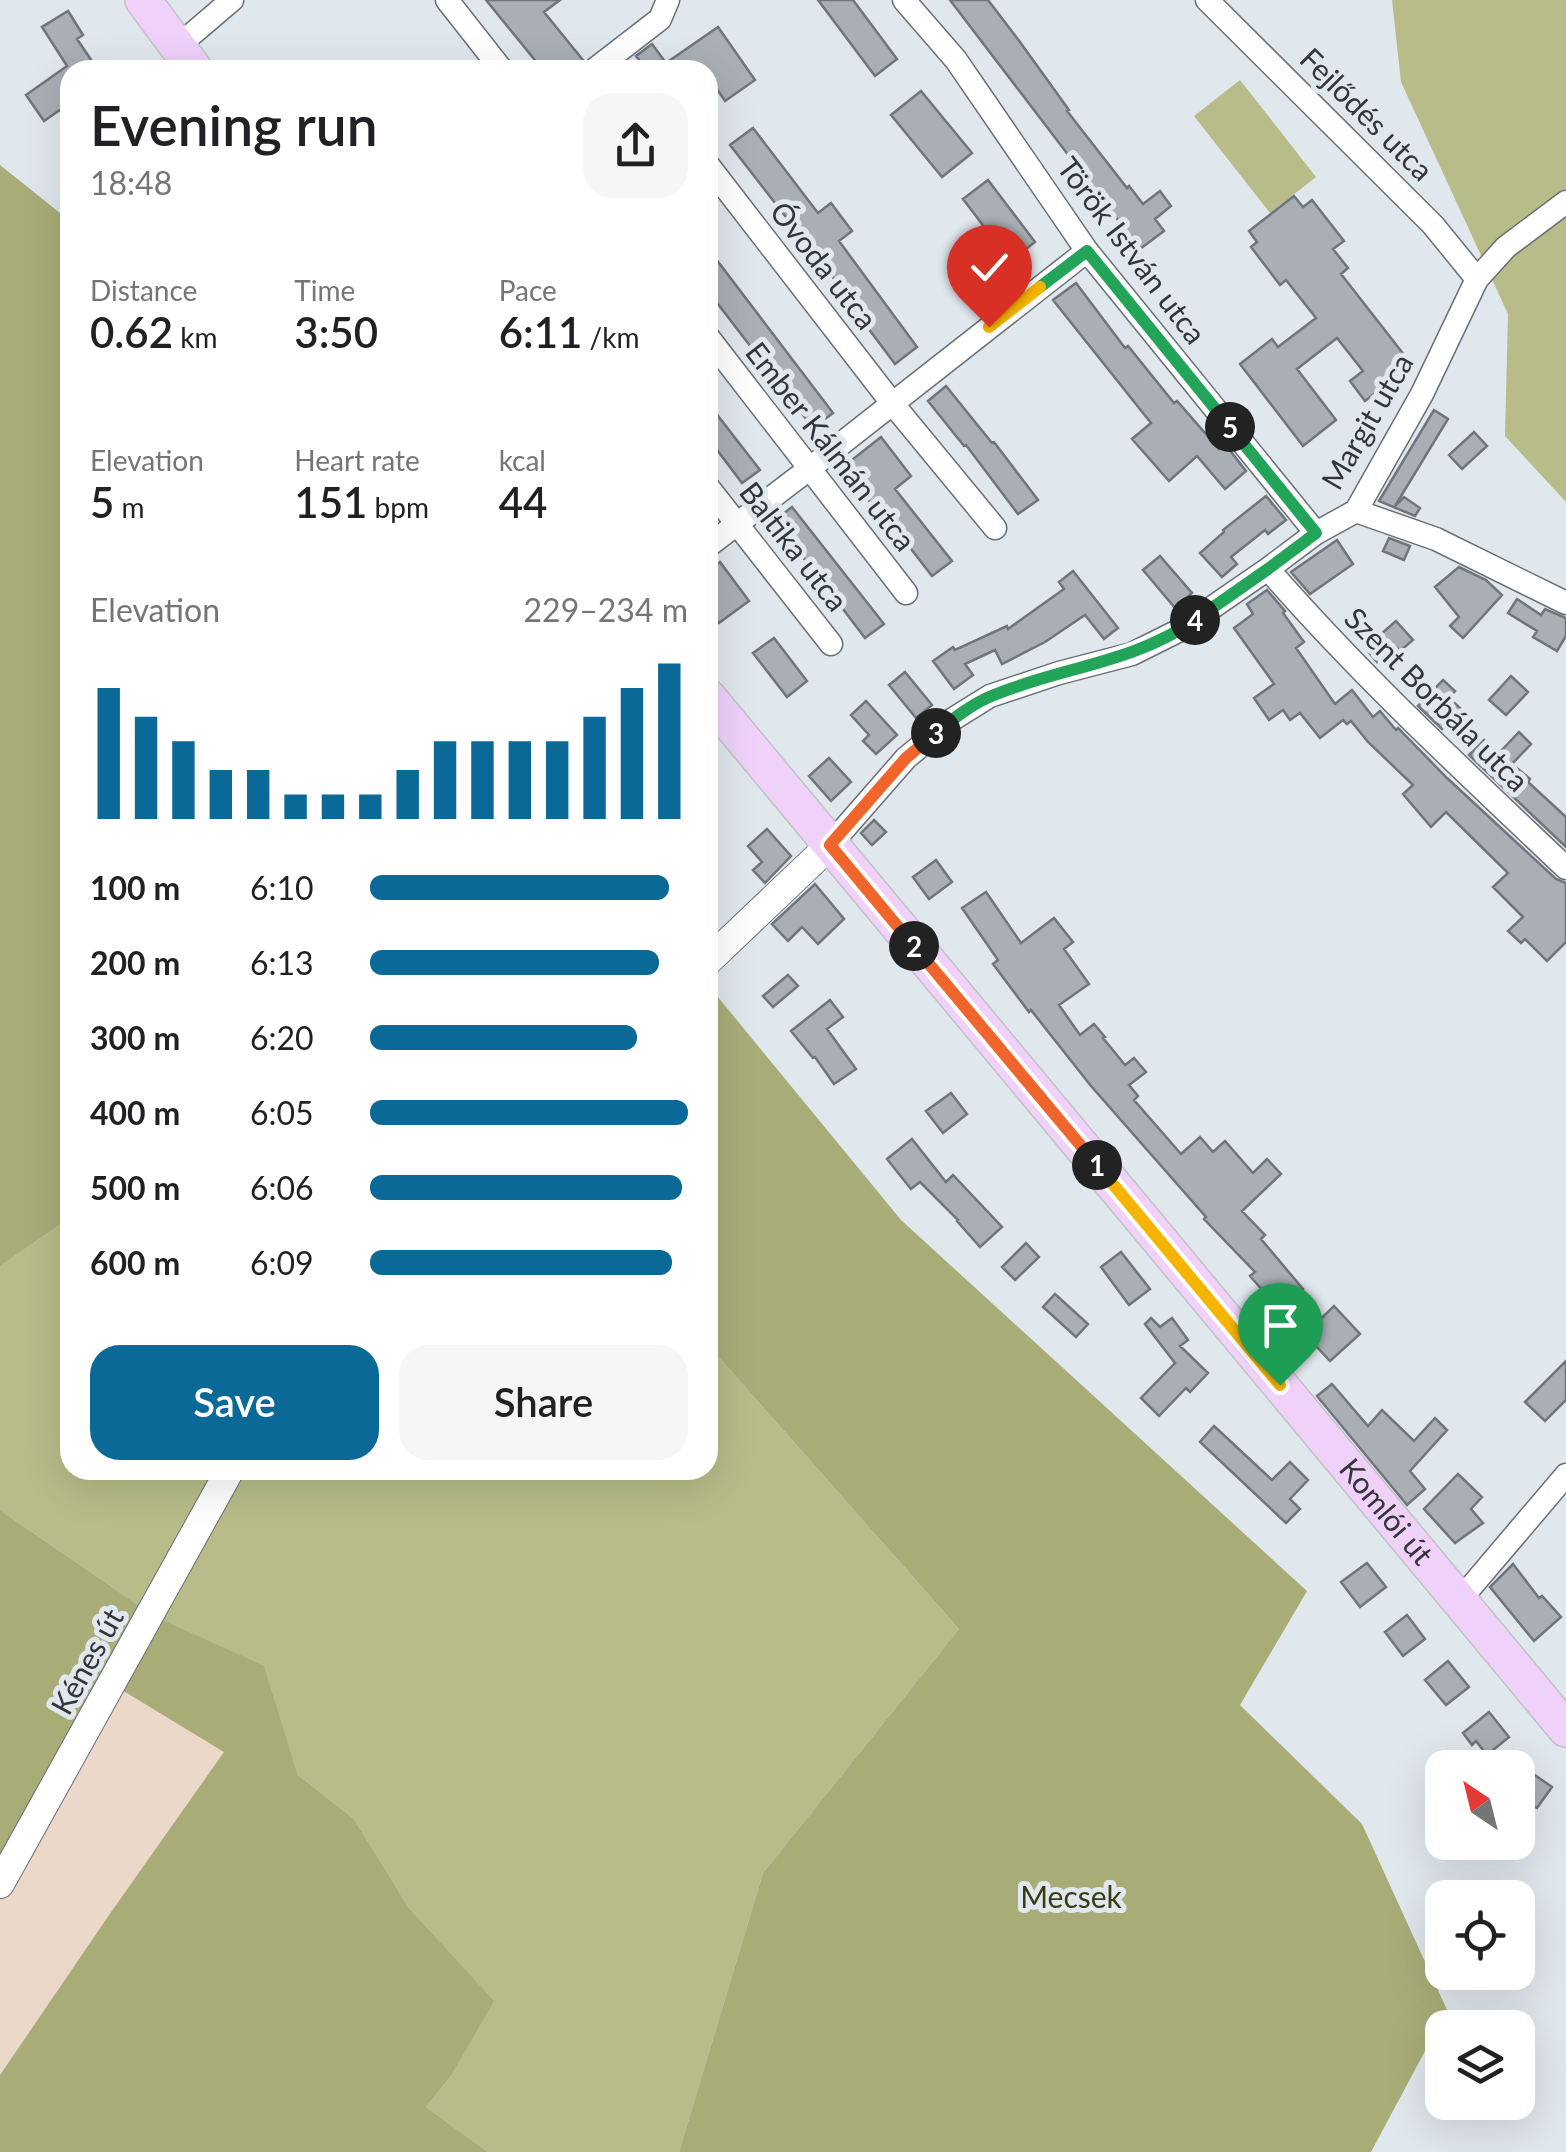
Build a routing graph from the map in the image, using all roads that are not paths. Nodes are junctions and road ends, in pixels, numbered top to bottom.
1 (144, 0) edge
2 (232, 0) edge
3 (447, 0) edge
4 (668, 0) edge
5 (904, 0) edge
6 (1207, 0) edge
7 (186, 58) edge
8 (494, 60) edge
9 (628, 60) edge
10 (718, 179) edge
11 (1566, 202) edge
12 (1087, 251) junction
13 (1477, 278) junction
14 (718, 350) edge
15 (892, 404) junction
16 (809, 469) junction
17 (718, 500) edge
18 (1356, 511) junction
19 (736, 523) junction
20 (995, 528) dead end
21 (1316, 533) junction
22 (718, 538) edge
23 (1268, 569) junction
24 (906, 593) dead end
25 (1566, 603) edge
26 (831, 644) dead end
27 (718, 710) edge
28 (830, 845) junction
29 (1566, 868) edge
30 (718, 951) edge
31 (1566, 1475) edge
32 (224, 1480) edge
33 (1459, 1601) junction
34 (1566, 1729) edge
35 (0, 1884) edge

1 - 7 main road
2 - 7 street
3 - 8 street
4 - 9 street
5 - 12 street, Török István utca
6 - 13 street, Fejlődés utca
10 - 15 street, Óvoda utca
11 - 13 street, Margit utca
12 - 15 street
12 - 21 street, Török István utca
13 - 18 street, Margit utca
14 - 16 street, Ember Kálmán utca
15 - 16 street
15 - 20 street, Óvoda utca
16 - 19 street
16 - 24 street, Ember Kálmán utca
17 - 19 street, Baltika utca
18 - 21 street, Margit utca
18 - 25 street
19 - 22 street
19 - 26 street, Baltika utca
21 - 23 street, Margit utca
23 - 28 street, Margit utca
23 - 29 street, Szent Borbála utca
27 - 28 main road, Komlói út
28 - 30 street
28 - 33 main road, Komlói út
31 - 33 street
32 - 35 street, Kénes út
33 - 34 main road, Komlói út

